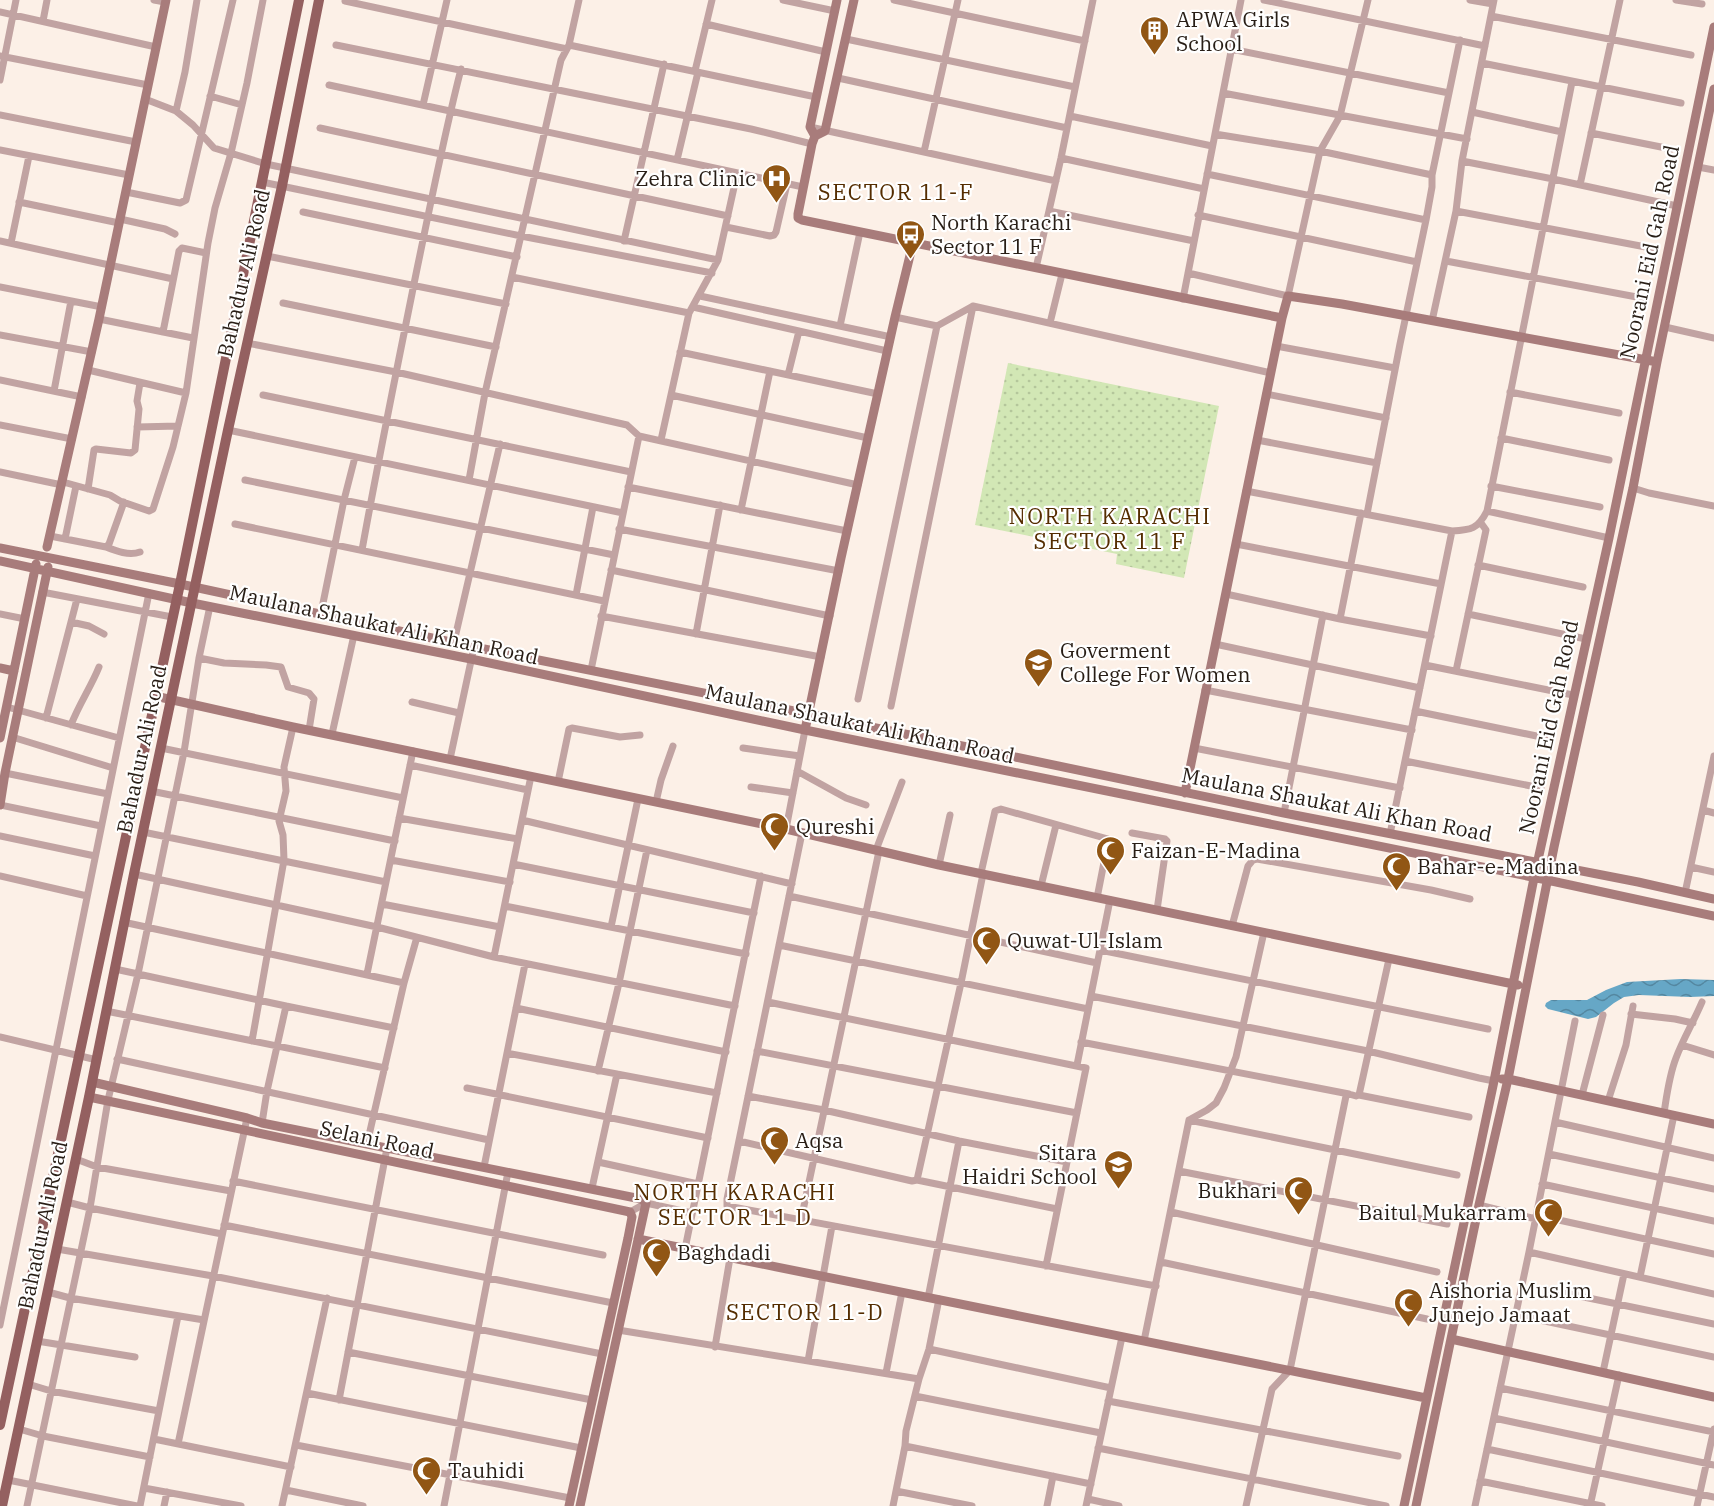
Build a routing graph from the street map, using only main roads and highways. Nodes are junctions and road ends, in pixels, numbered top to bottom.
1 (300, 0) edge
2 (319, 0) edge
3 (0, 1425) edge
4 (2, 1506) edge

1 - 3 main road, Bahadur Ali Road
2 - 4 main road, Bahadur Ali Road

